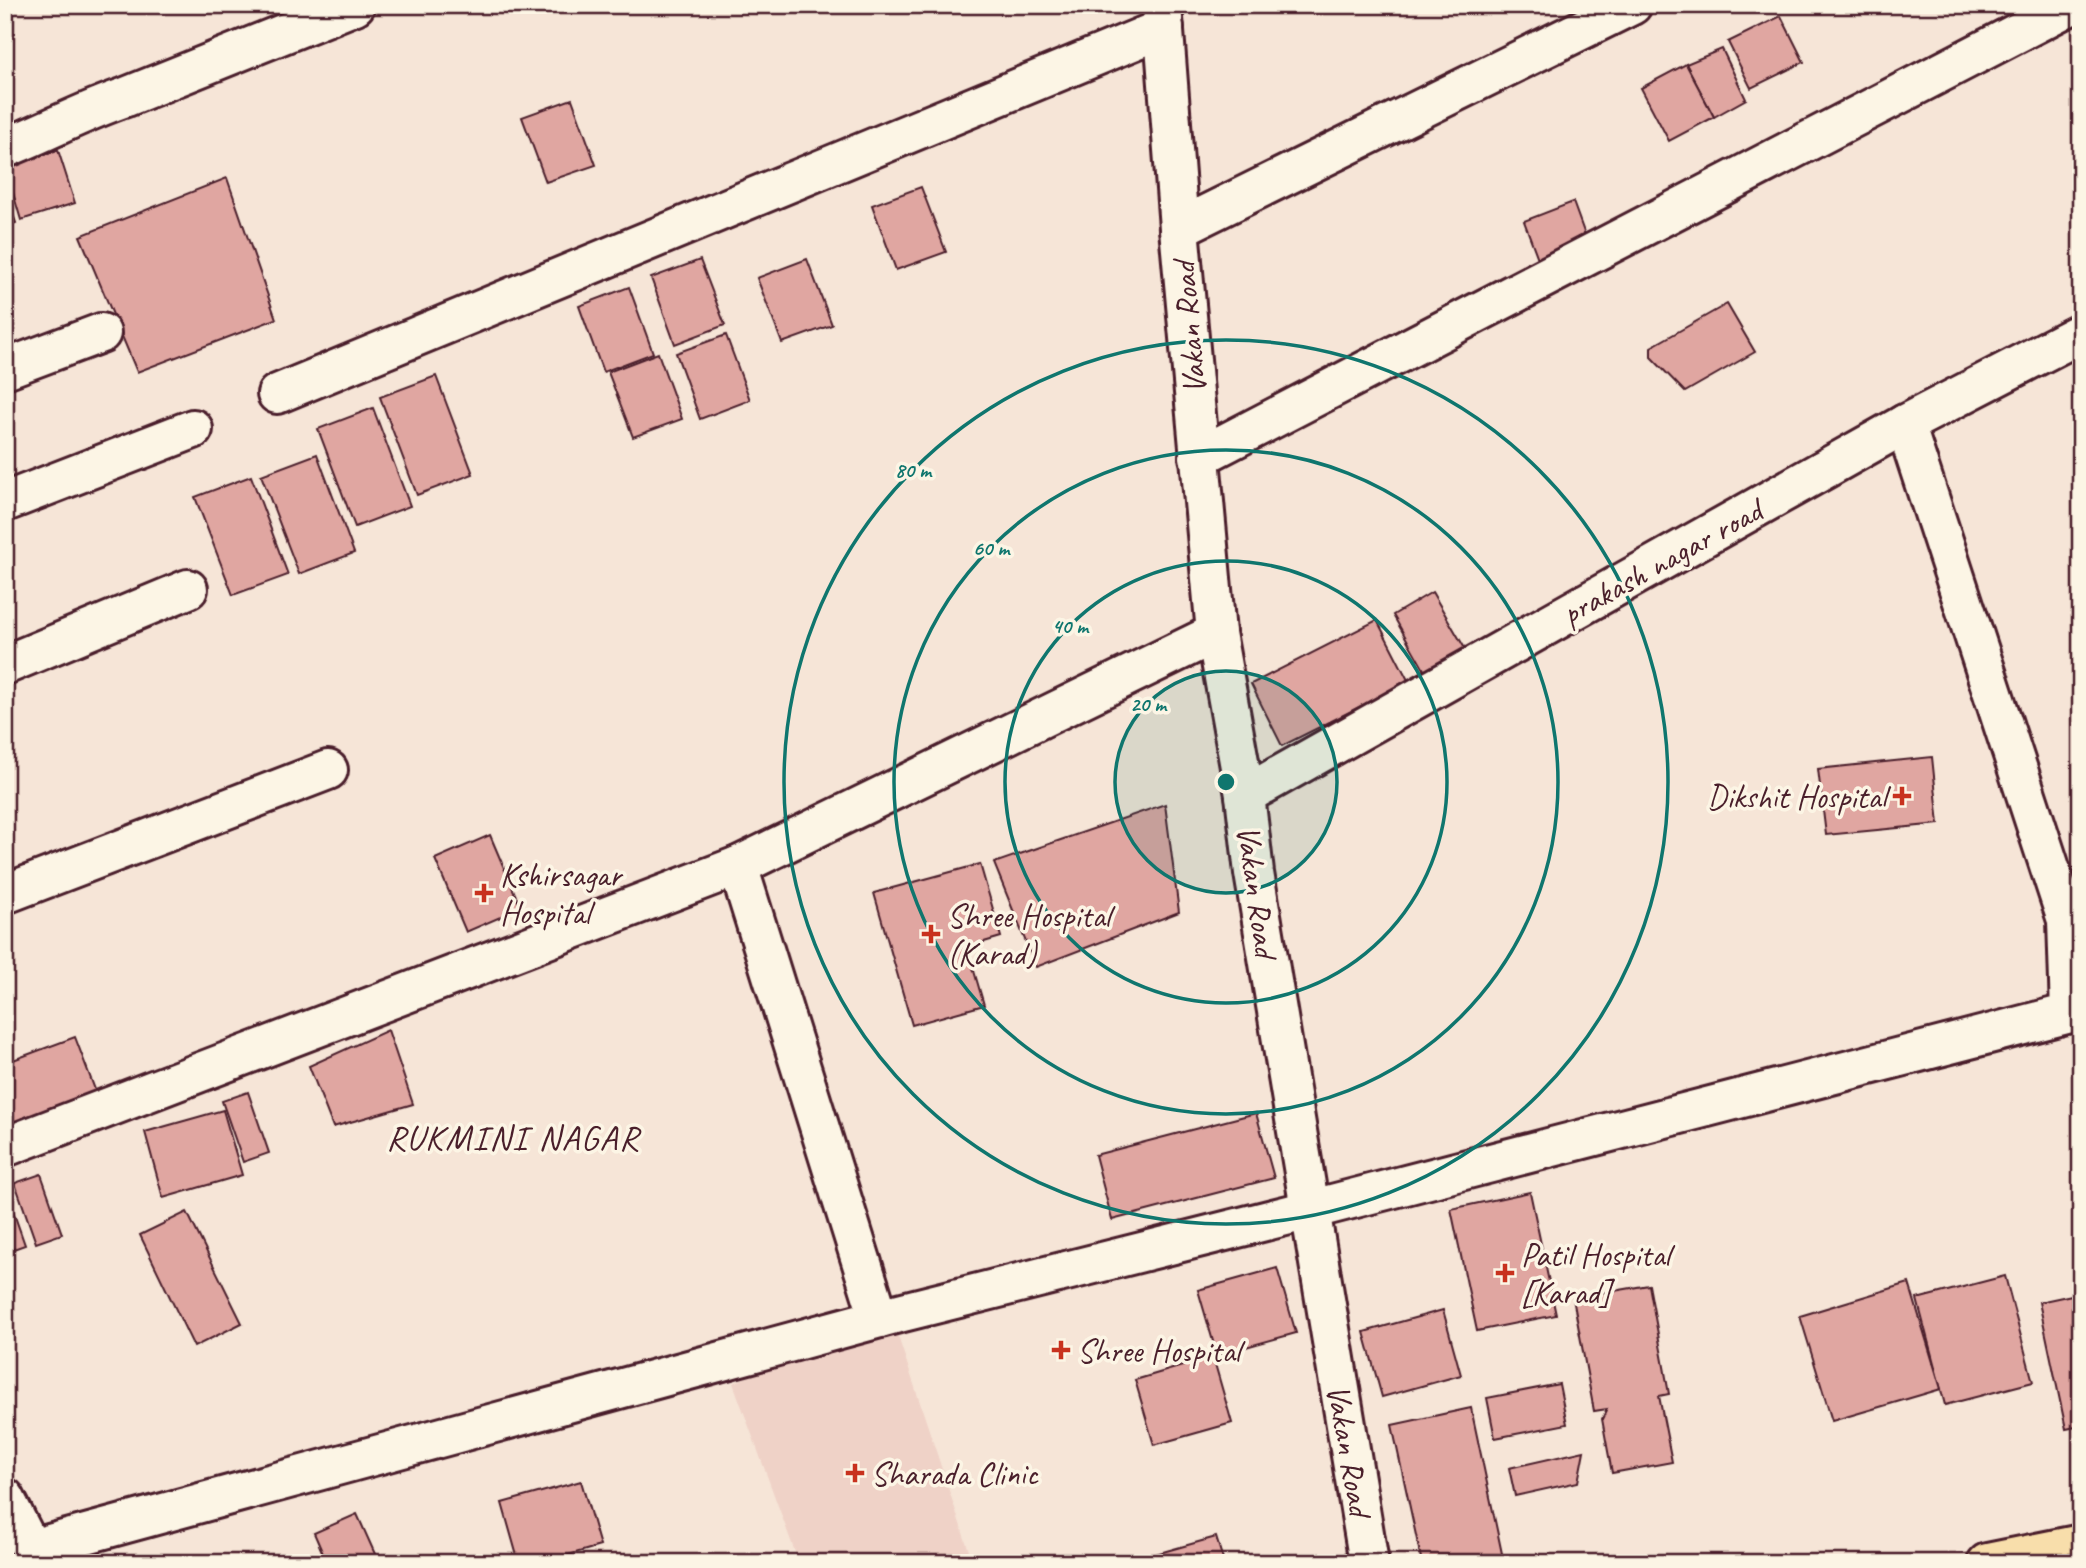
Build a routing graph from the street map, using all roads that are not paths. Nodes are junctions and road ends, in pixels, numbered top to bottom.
1 (355, 5) edge
2 (1632, 5) edge
3 (2071, 5) edge
4 (1163, 17) edge
5 (5, 148) edge
6 (1179, 228) junction
7 (2081, 332) edge
8 (100, 333) dead end
9 (5, 369) edge
10 (278, 394) dead end
11 (1905, 424) junction
12 (193, 429) dead end
13 (1199, 457) junction
14 (5, 502) edge
15 (188, 589) dead end
16 (1216, 633) junction
17 (5, 665) edge
18 (328, 770) dead end
19 (1245, 795) junction
20 (737, 866) junction
21 (5, 894) edge
22 (5, 1147) edge
23 (1309, 1210) junction
24 (879, 1318) junction
25 (5, 1498) edge
26 (2081, 1544) edge
27 (24, 1557) edge
28 (1369, 1563) edge
29 (1987, 1563) edge

1 - 5 street
2 - 6 street
3 - 13 street
4 - 6 street, Vakan Road
4 - 10 street
6 - 13 street, Vakan Road
7 - 11 street, prakash nagar road
8 - 9 street
11 - 19 street, prakash nagar road
11 - 23 street
12 - 14 street
13 - 16 street, Vakan Road
15 - 17 street
16 - 19 street, Vakan Road
16 - 20 street
18 - 21 street
19 - 23 street, Vakan Road
20 - 22 street
20 - 24 street
23 - 24 street
23 - 28 street, Vakan Road
24 - 27 street
25 - 27 street
26 - 29 highway

